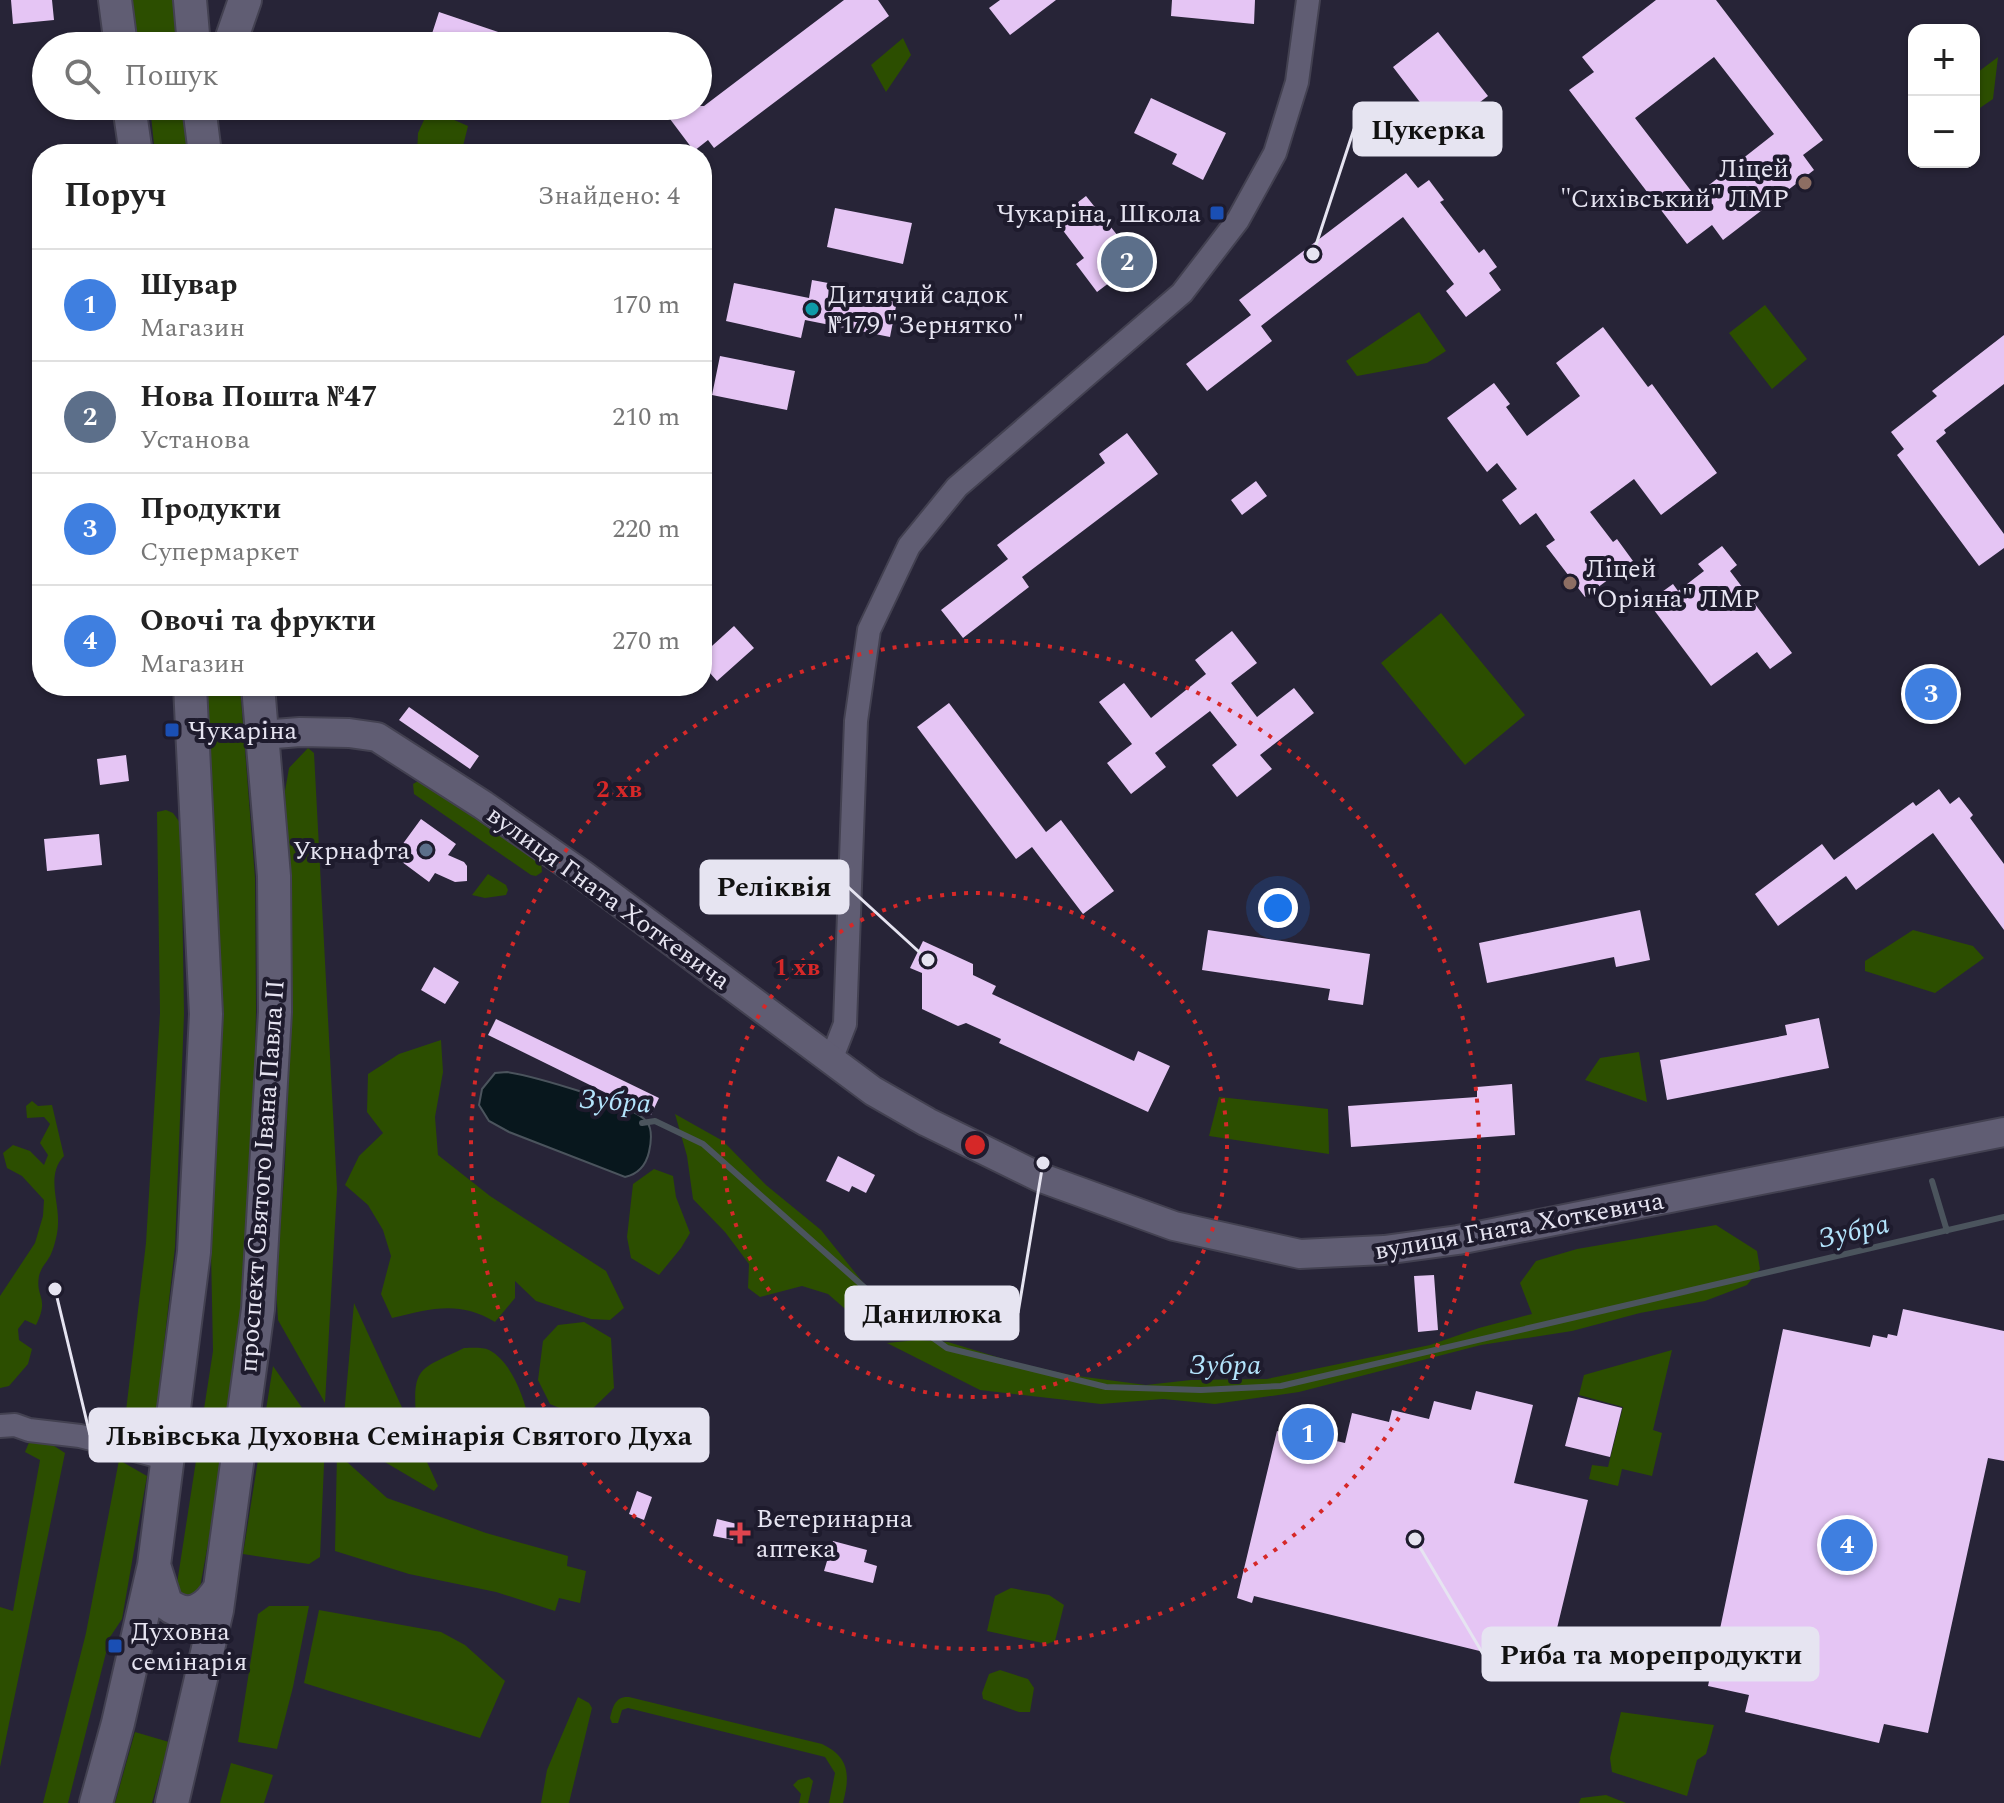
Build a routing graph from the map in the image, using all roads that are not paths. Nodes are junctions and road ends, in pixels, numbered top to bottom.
1 (115, 0) edge
2 (190, 0) edge
3 (245, 0) edge
4 (1308, 0) edge
5 (119, 32) edge
6 (193, 32) edge
7 (234, 32) edge
8 (131, 120) edge
9 (201, 120) edge
10 (211, 120) edge
11 (135, 144) edge
12 (203, 144) edge
13 (206, 144) edge
14 (190, 696) edge
15 (259, 696) edge
16 (262, 735) junction
17 (831, 1060) junction
18 (2004, 1132) edge
19 (0, 1426) edge
20 (169, 1459) junction
21 (154, 1565) junction
22 (220, 1588) junction
23 (96, 1803) edge
24 (172, 1803) edge

1 - 5 main road
2 - 6 main road
3 - 7 main road
4 - 17 street
8 - 11 main road
9 - 12 main road
10 - 13 main road
14 - 20 main road
15 - 16 main road, проспект Святого Івана Павла II
16 - 17 street, вулиця Гната Хоткевича
16 - 22 main road, проспект Святого Івана Павла II
17 - 18 street, вулиця Гната Хоткевича
19 - 20 street
20 - 21 main road
21 - 22 main road
21 - 23 main road
22 - 24 main road, проспект Святого Івана Павла II

